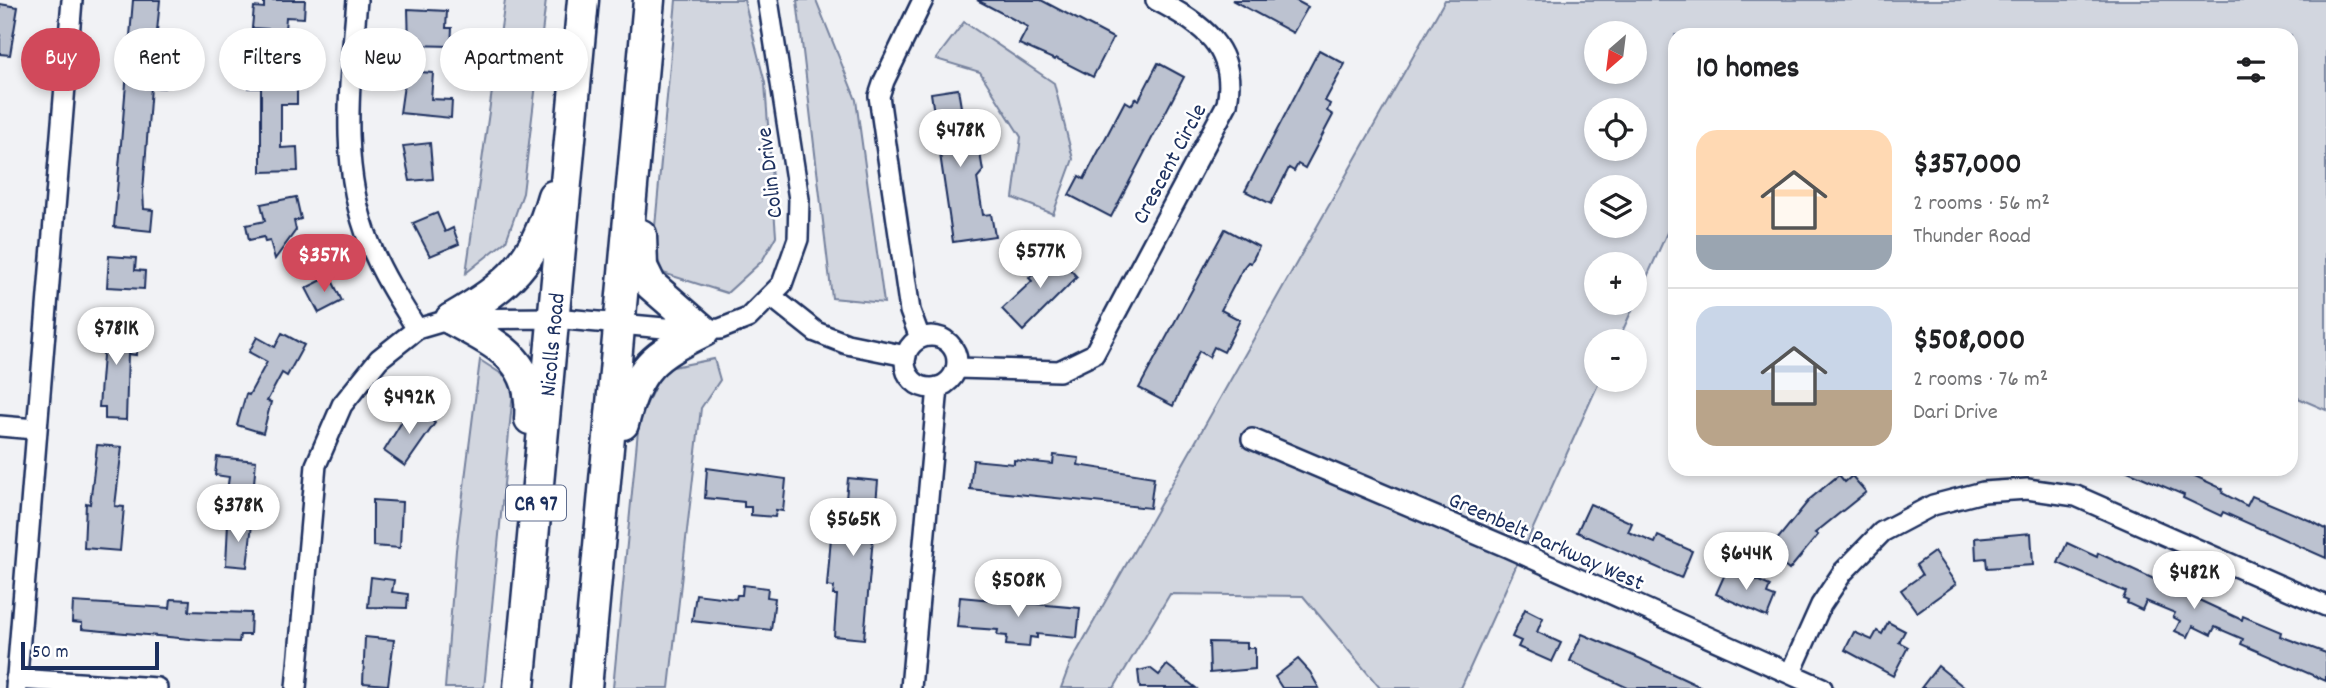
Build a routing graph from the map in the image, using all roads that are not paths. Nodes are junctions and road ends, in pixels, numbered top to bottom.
1 (72, 0) edge
2 (357, 0) edge
3 (583, 0) edge
4 (649, 0) edge
5 (768, 0) edge
6 (923, 0) edge
7 (1156, 0) edge
8 (572, 129) junction
9 (633, 169) junction
10 (772, 297) junction
11 (554, 318) junction
12 (451, 319) junction
13 (619, 323) junction
14 (416, 329) junction
15 (704, 331) junction
16 (920, 338) junction
17 (906, 356) junction
18 (957, 368) junction
19 (938, 387) junction
20 (0, 426) edge
21 (35, 429) junction
22 (1252, 439) dead end
23 (602, 506) junction
24 (534, 518) junction
25 (2326, 606) edge
26 (1791, 672) junction
27 (16, 684) edge
28 (157, 688) edge
29 (296, 688) edge
30 (519, 688) edge
31 (586, 688) edge
32 (911, 688) edge
33 (1822, 688) edge

1 - 21 street
2 - 14 street
3 - 8 highway, Nicolls Road / CR 97
4 - 9 highway
5 - 10 street, Colin Drive
6 - 16 street
7 - 18 street, Crescent Circle
8 - 11 highway, Nicolls Road / CR 97
8 - 12 highway
9 - 13 highway
9 - 15 highway
10 - 15 street, Colin Drive
10 - 17 street
11 - 12 street, Colin Drive
11 - 13 street, Colin Drive
11 - 24 highway, Nicolls Road / CR 97
12 - 14 street, Colin Drive
12 - 24 highway
13 - 15 street, Colin Drive
13 - 23 highway
14 - 29 street
15 - 23 highway
16 - 17 street
16 - 18 street
17 - 19 street
18 - 19 street
19 - 32 street
20 - 21 street
21 - 27 street
22 - 26 street, Greenbelt Parkway West
23 - 31 highway
24 - 30 highway, Nicolls Road / CR 97
25 - 26 street
26 - 33 street, Greenbelt Parkway West
27 - 28 street

